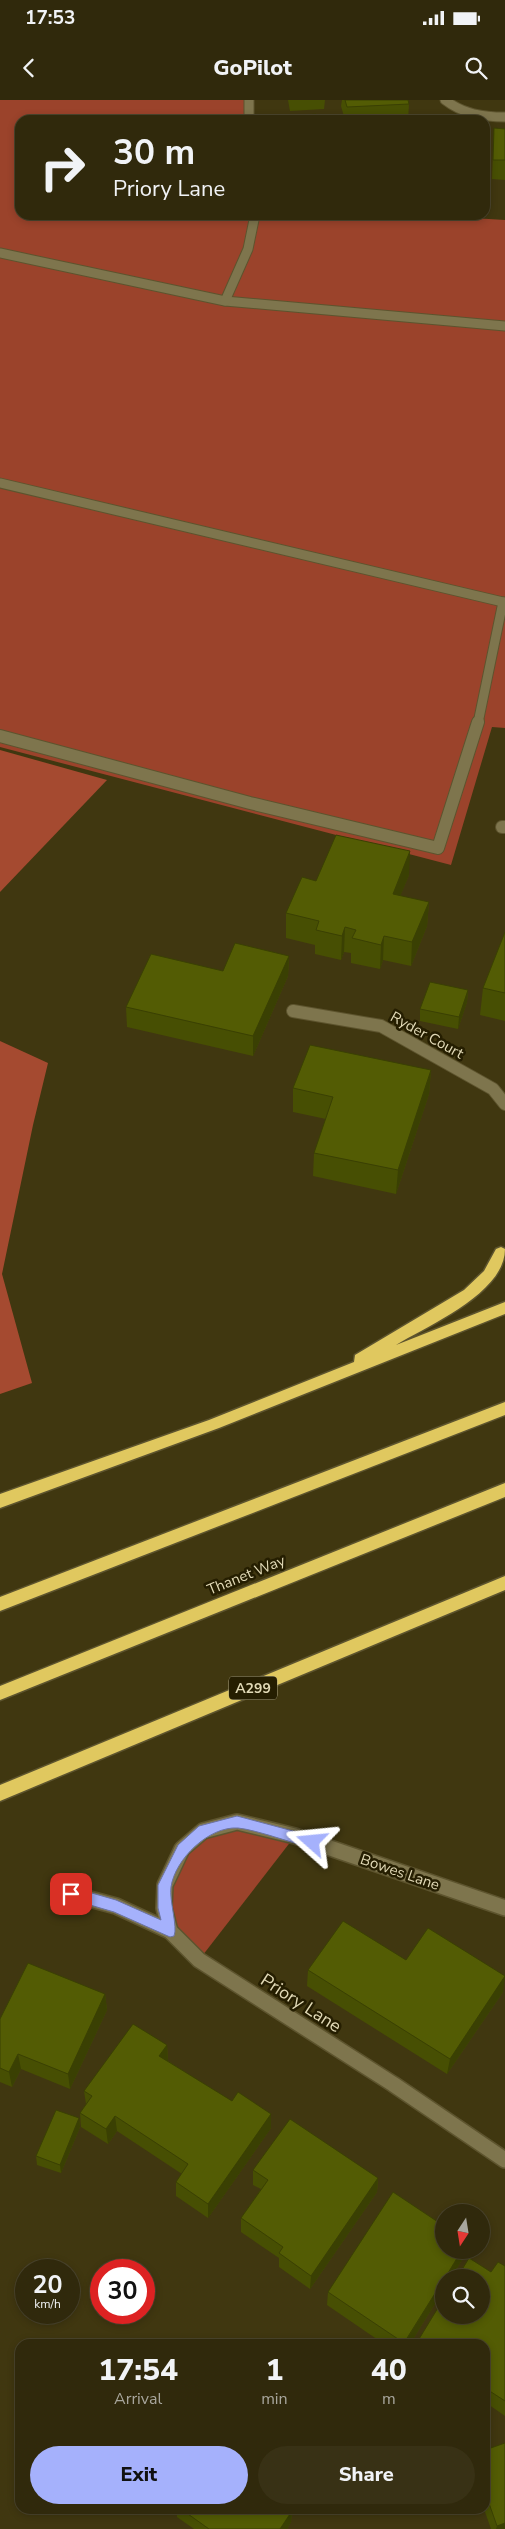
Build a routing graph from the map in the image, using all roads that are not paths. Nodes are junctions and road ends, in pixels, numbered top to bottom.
1 (249, 100) edge
2 (445, 100) edge
3 (249, 115) edge
4 (475, 115) edge
5 (490, 116) edge
6 (505, 117) edge
7 (255, 220) edge
8 (0, 253) edge
9 (225, 301) junction
10 (505, 326) edge
11 (0, 483) edge
12 (504, 602) edge
13 (0, 736) edge
14 (293, 1011) dead end
15 (505, 1104) edge
16 (503, 1249) edge
17 (505, 1308) edge
18 (318, 1384) junction
19 (505, 1408) edge
20 (505, 1490) edge
21 (0, 1501) edge
22 (505, 1582) edge
23 (0, 1604) edge
24 (0, 1693) edge
25 (0, 1793) edge
26 (71, 1894) dead end
27 (505, 1908) edge
28 (170, 1931) junction
29 (505, 2160) edge

1 - 3 street
2 - 4 street
5 - 6 street
7 - 9 street
8 - 9 street
9 - 10 street
11 - 12 street
12 - 13 street
14 - 15 street, Ryder Court
16 - 18 highway
17 - 18 highway
18 - 21 highway
19 - 23 highway
20 - 24 highway, Thanet Way
22 - 25 highway, A299
26 - 28 street, Priory Lane
27 - 28 street, Bowes Lane
28 - 29 street, Priory Lane

